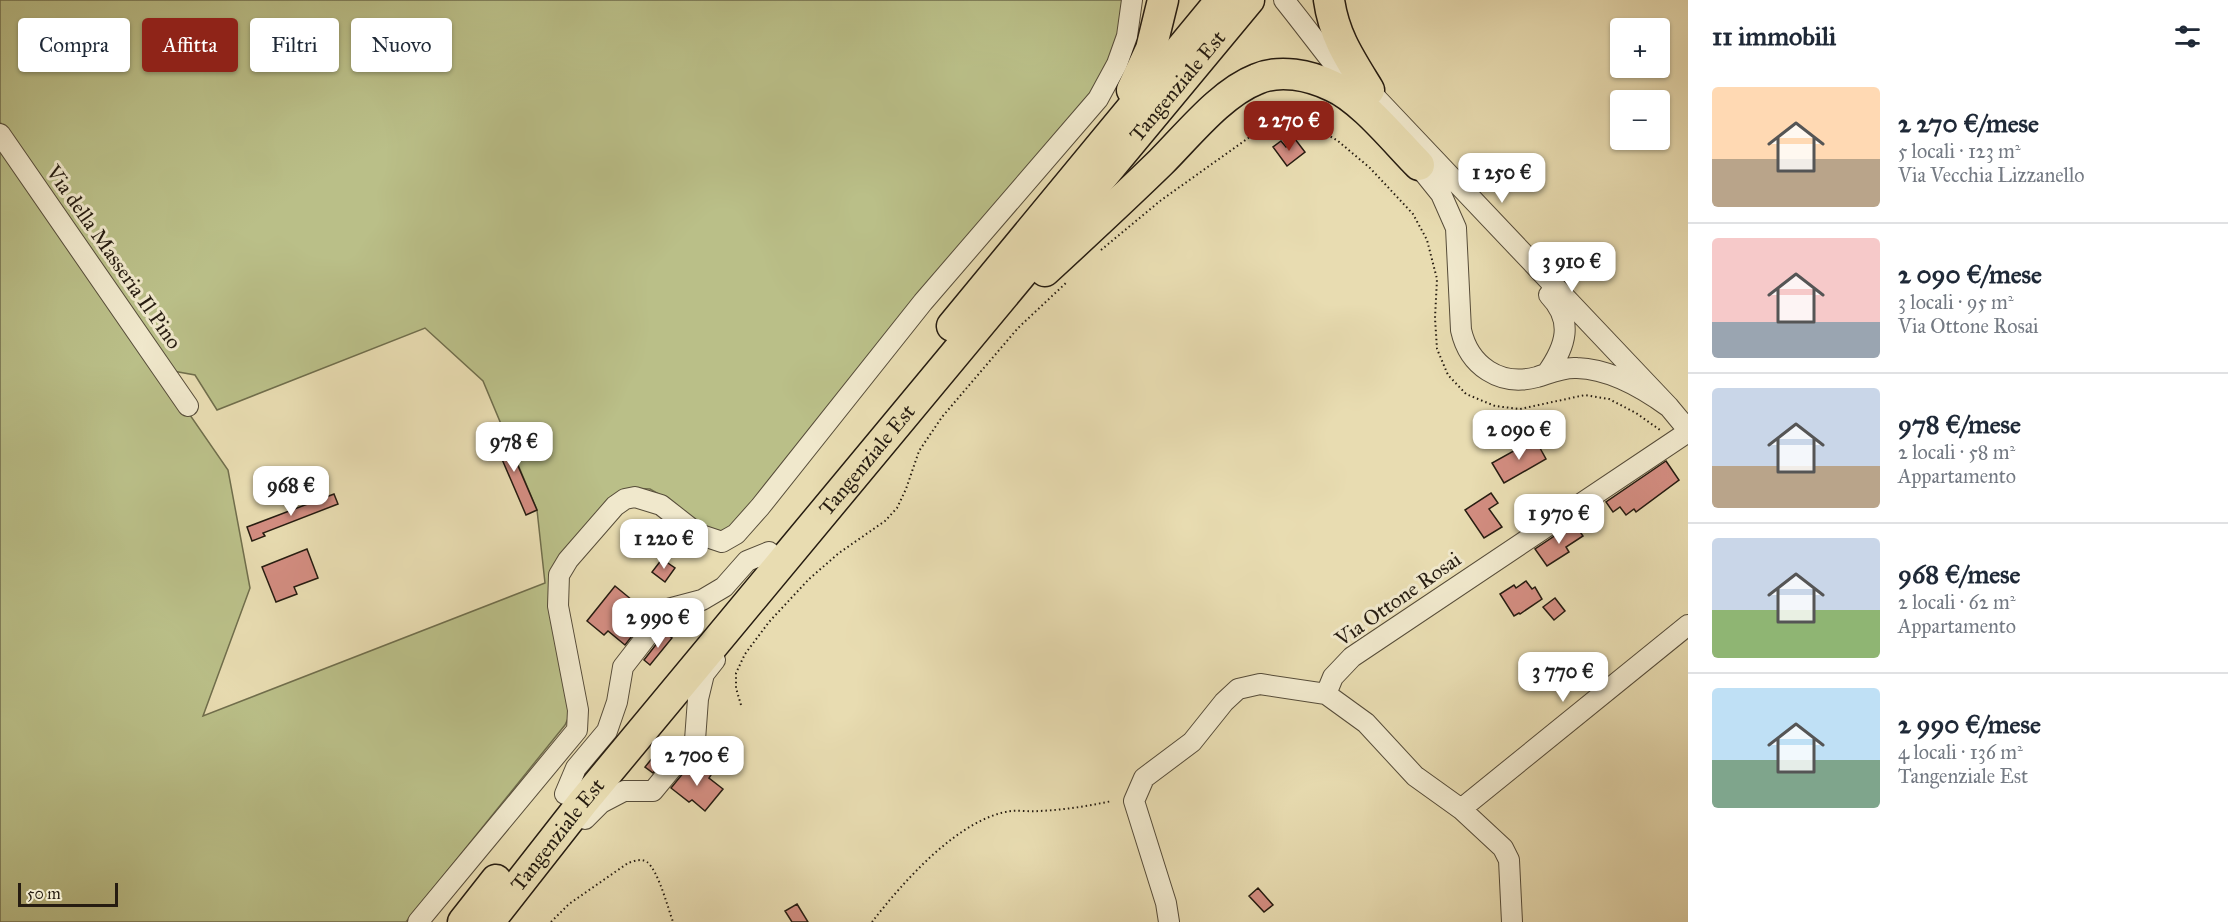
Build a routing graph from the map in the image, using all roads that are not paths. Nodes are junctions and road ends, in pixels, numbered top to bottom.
1 (1132, 0) edge
2 (1163, 0) edge
3 (1221, 0) edge
4 (1249, 0) edge
5 (1284, 0) edge
6 (1329, 0) edge
7 (1309, 30) junction
8 (1369, 90) junction
9 (0, 134) edge
10 (1419, 165) junction
11 (1494, 222) junction
12 (1019, 244) junction
13 (1547, 373) junction
14 (188, 406) dead end
15 (1669, 407) junction
16 (1684, 435) edge
17 (882, 443) junction
18 (769, 552) junction
19 (759, 591) junction
20 (1688, 625) edge
21 (1326, 694) junction
22 (565, 794) junction
23 (1461, 809) junction
24 (559, 833) junction
25 (418, 922) edge
26 (463, 922) edge
27 (489, 922) edge
28 (1169, 922) edge
29 (1512, 922) edge

1 - 25 street
2 - 12 highway
3 - 12 highway, Tangenziale Est
4 - 17 highway, Tangenziale Est
5 - 7 street
6 - 8 highway
7 - 8 street
7 - 10 street
8 - 11 street
9 - 14 street, Via della Masseria Il Pino
10 - 13 street
10 - 17 highway
11 - 13 street
11 - 15 street
12 - 18 highway, Tangenziale Est
13 - 15 street
15 - 16 street
16 - 21 street, Via Ottone Rosai
17 - 19 highway, Tangenziale Est
18 - 22 highway, Tangenziale Est
18 - 22 street
19 - 24 highway, Tangenziale Est
19 - 24 street
20 - 23 street
21 - 23 street
21 - 28 street
22 - 26 highway, Tangenziale Est
23 - 29 street
24 - 27 highway, Tangenziale Est

